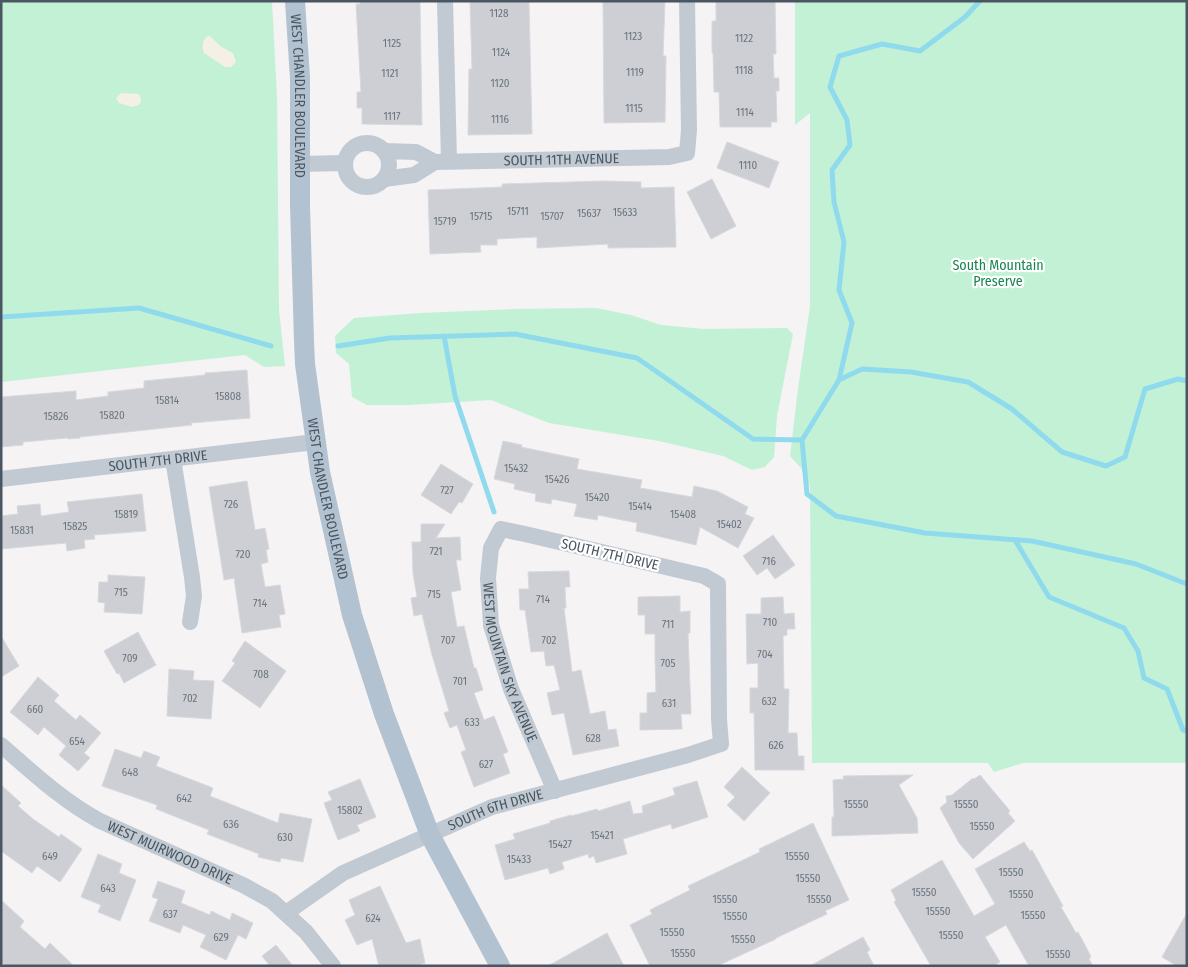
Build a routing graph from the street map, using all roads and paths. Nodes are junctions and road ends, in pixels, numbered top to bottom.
1 (295, 1) edge
2 (444, 1) edge
3 (687, 1) edge
4 (384, 151) junction
5 (442, 162) junction
6 (346, 163) junction
7 (300, 164) junction
8 (384, 178) junction
9 (315, 442) junction
10 (173, 459) junction
11 (1, 479) edge
12 (501, 529) joint
13 (190, 622) dead end
14 (721, 744) joint
15 (1, 745) edge
16 (555, 791) junction
17 (430, 835) junction
18 (286, 913) junction
19 (333, 966) edge
20 (500, 966) edge

1 - 7 main road, WEST CHANDLER BOULEVARD
2 - 5 street
3 - 5 street, SOUTH 11TH AVENUE
4 - 5 street, SOUTH 11TH AVENUE
4 - 6 street, SOUTH 11TH AVENUE
4 - 8 street
5 - 8 street
6 - 7 street
6 - 8 street
7 - 9 main road, WEST CHANDLER BOULEVARD
9 - 10 street, SOUTH 7TH DRIVE
9 - 17 main road, WEST CHANDLER BOULEVARD
10 - 11 street, SOUTH 7TH DRIVE
10 - 13 street
12 - 14 street, SOUTH 7TH DRIVE
12 - 16 street, WEST MOUNTAIN SKY AVENUE
14 - 16 street, SOUTH 6TH DRIVE
15 - 18 street, WEST MUIRWOOD DRIVE
16 - 17 street, SOUTH 6TH DRIVE
17 - 18 street, SOUTH 6TH DRIVE
17 - 20 main road, WEST CHANDLER BOULEVARD
18 - 19 street, WEST MUIRWOOD DRIVE

